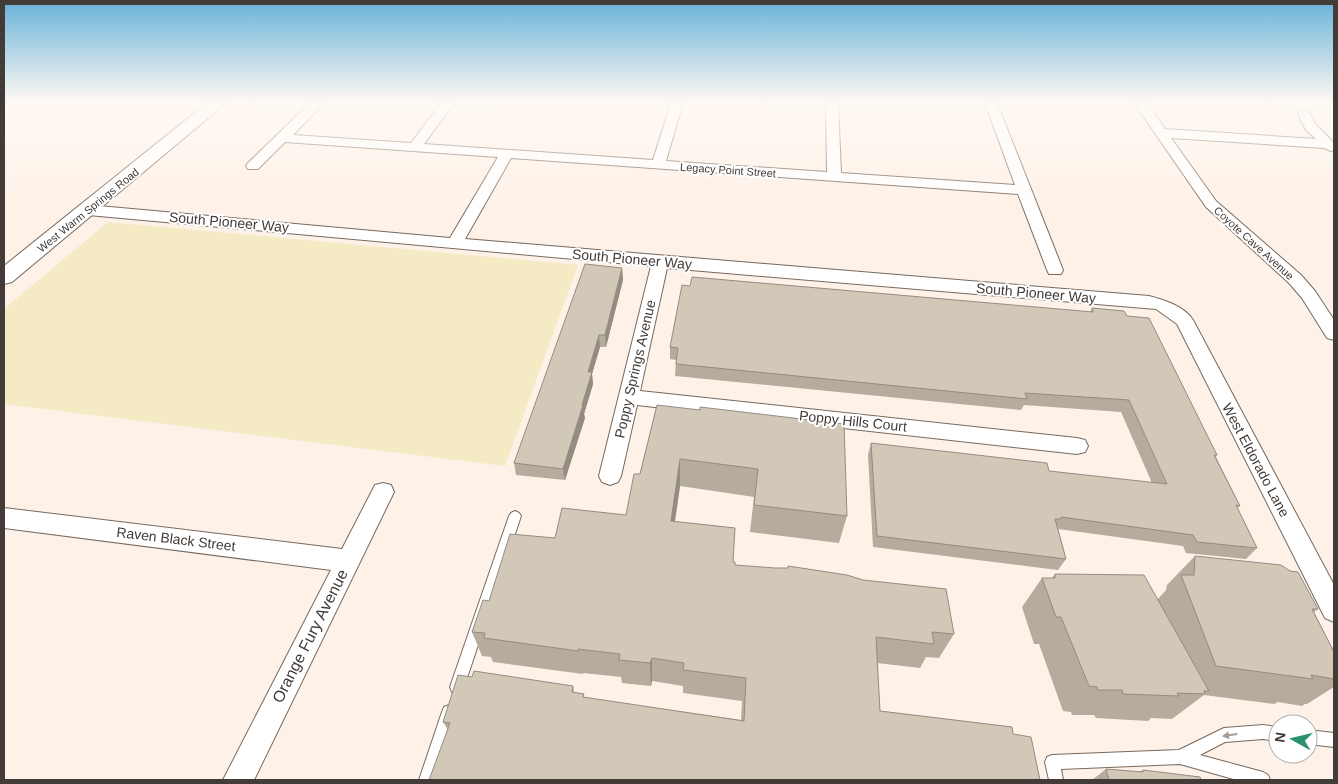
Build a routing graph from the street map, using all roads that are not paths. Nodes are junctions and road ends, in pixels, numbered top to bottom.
1 (174, 140) edge
2 (280, 140) edge
3 (303, 140) edge
4 (421, 140) edge
5 (666, 140) edge
6 (833, 140) edge
7 (1005, 140) edge
8 (1165, 140) edge
9 (1240, 140) edge
10 (1331, 147) edge
11 (414, 148) junction
12 (507, 154) junction
13 (658, 165) junction
14 (253, 166) dead end
15 (834, 177) junction
16 (1025, 190) junction
17 (88, 210) junction
18 (455, 243) junction
19 (660, 262) junction
20 (1056, 270) dead end
21 (4, 277) edge
22 (1174, 313) joint
23 (1334, 334) edge
24 (628, 397) junction
25 (1077, 446) dead end
26 (610, 476) dead end
27 (383, 492) dead end
28 (515, 516) dead end
29 (4, 518) edge
30 (348, 560) junction
31 (1334, 610) edge
32 (1268, 733) edge
33 (1318, 738) edge
34 (1334, 740) edge
35 (1180, 757) junction
36 (238, 780) edge
37 (426, 780) edge
38 (1056, 780) edge
39 (1263, 780) edge

1 - 17 main road, West Warm Springs Road
2 - 14 street
3 - 11 street, Legacy Point Street
4 - 11 street
5 - 13 street
6 - 15 street
7 - 16 street
8 - 23 street, Coyote Cave Avenue
9 - 10 street
11 - 12 street, Legacy Point Street
12 - 13 street, Legacy Point Street
12 - 18 street
13 - 15 street, Legacy Point Street
15 - 16 street, Legacy Point Street
16 - 20 street
17 - 18 street, South Pioneer Way
17 - 21 main road, West Warm Springs Road
18 - 19 street, South Pioneer Way
19 - 22 street, South Pioneer Way
19 - 24 street, Poppy Springs Avenue
22 - 31 street, West Eldorado Lane
24 - 25 street, Poppy Hills Court
24 - 26 street, Poppy Springs Avenue
27 - 30 street, Orange Fury Avenue
28 - 37 lane
29 - 30 street, Raven Black Street
30 - 36 street, Orange Fury Avenue
32 -> 35 lane
33 - 34 lane
35 - 38 lane
35 - 39 lane

